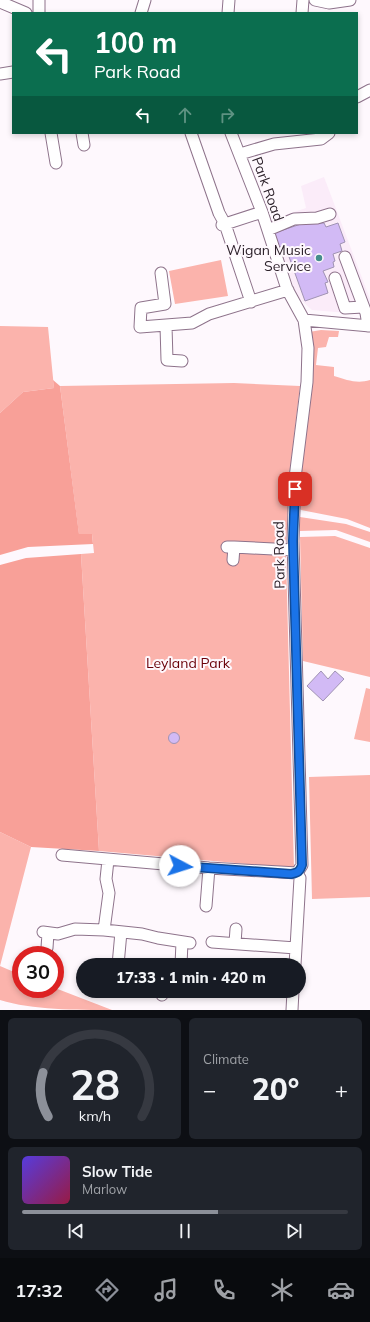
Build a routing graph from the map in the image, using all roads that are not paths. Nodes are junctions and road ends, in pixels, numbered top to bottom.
1 (38, 0) edge
2 (145, 0) edge
3 (303, 0) edge
4 (315, 0) edge
5 (350, 0) edge
6 (0, 2) edge
7 (24, 12) edge
8 (39, 12) edge
9 (141, 12) edge
10 (302, 12) edge
11 (12, 72) edge
12 (0, 74) edge
13 (370, 90) edge
14 (358, 96) edge
15 (51, 134) edge
16 (82, 134) edge
17 (191, 134) edge
18 (231, 134) edge
19 (328, 134) edge
20 (84, 145) dead end
21 (240, 154) junction
22 (56, 165) dead end
23 (262, 212) junction
24 (330, 214) dead end
25 (224, 224) junction
26 (268, 230) junction
27 (345, 257) dead end
28 (161, 273) dead end
29 (335, 278) dead end
30 (288, 290) junction
31 (251, 302) junction
32 (363, 307) junction
33 (304, 320) junction
34 (166, 326) junction
35 (369, 326) edge
36 (182, 361) dead end
37 (293, 550) junction
38 (233, 560) dead end
39 (62, 855) dead end
40 (108, 860) junction
41 (209, 868) junction
42 (297, 873) junction
43 (206, 906) dead end
44 (236, 929) dead end
45 (104, 930) junction
46 (121, 932) junction
47 (212, 942) dead end
48 (235, 943) junction
49 (47, 946) edge
50 (296, 948) junction
51 (119, 958) edge
52 (183, 958) edge
53 (295, 958) edge
54 (293, 998) edge
55 (292, 1010) edge

1 - 8 street
2 - 9 street
3 - 10 street
4 - 5 street
6 - 7 street
11 - 12 street
13 - 14 street
15 - 22 street
16 - 20 street
17 - 25 street
18 - 21 street, Park Road
19 - 21 street
21 - 23 street, Park Road
23 - 25 street
23 - 26 street, Park Road
24 - 26 street
25 - 31 street
26 - 30 street, Park Road
27 - 32 street
28 - 34 street
29 - 32 street
30 - 31 street
30 - 33 street, Park Road
31 - 34 street
32 - 35 street
33 - 35 street
33 - 37 street, Park Road
34 - 36 street
37 - 38 street
37 - 42 street, Park Road
39 - 40 street
40 - 41 street
40 - 45 street
41 - 42 street
41 - 43 street
42 - 50 street, Park Road
44 - 48 street
45 - 46 street
45 - 49 street
46 - 51 street
46 - 52 street
47 - 48 street
48 - 50 street
50 - 53 street, Park Road
54 - 55 street

